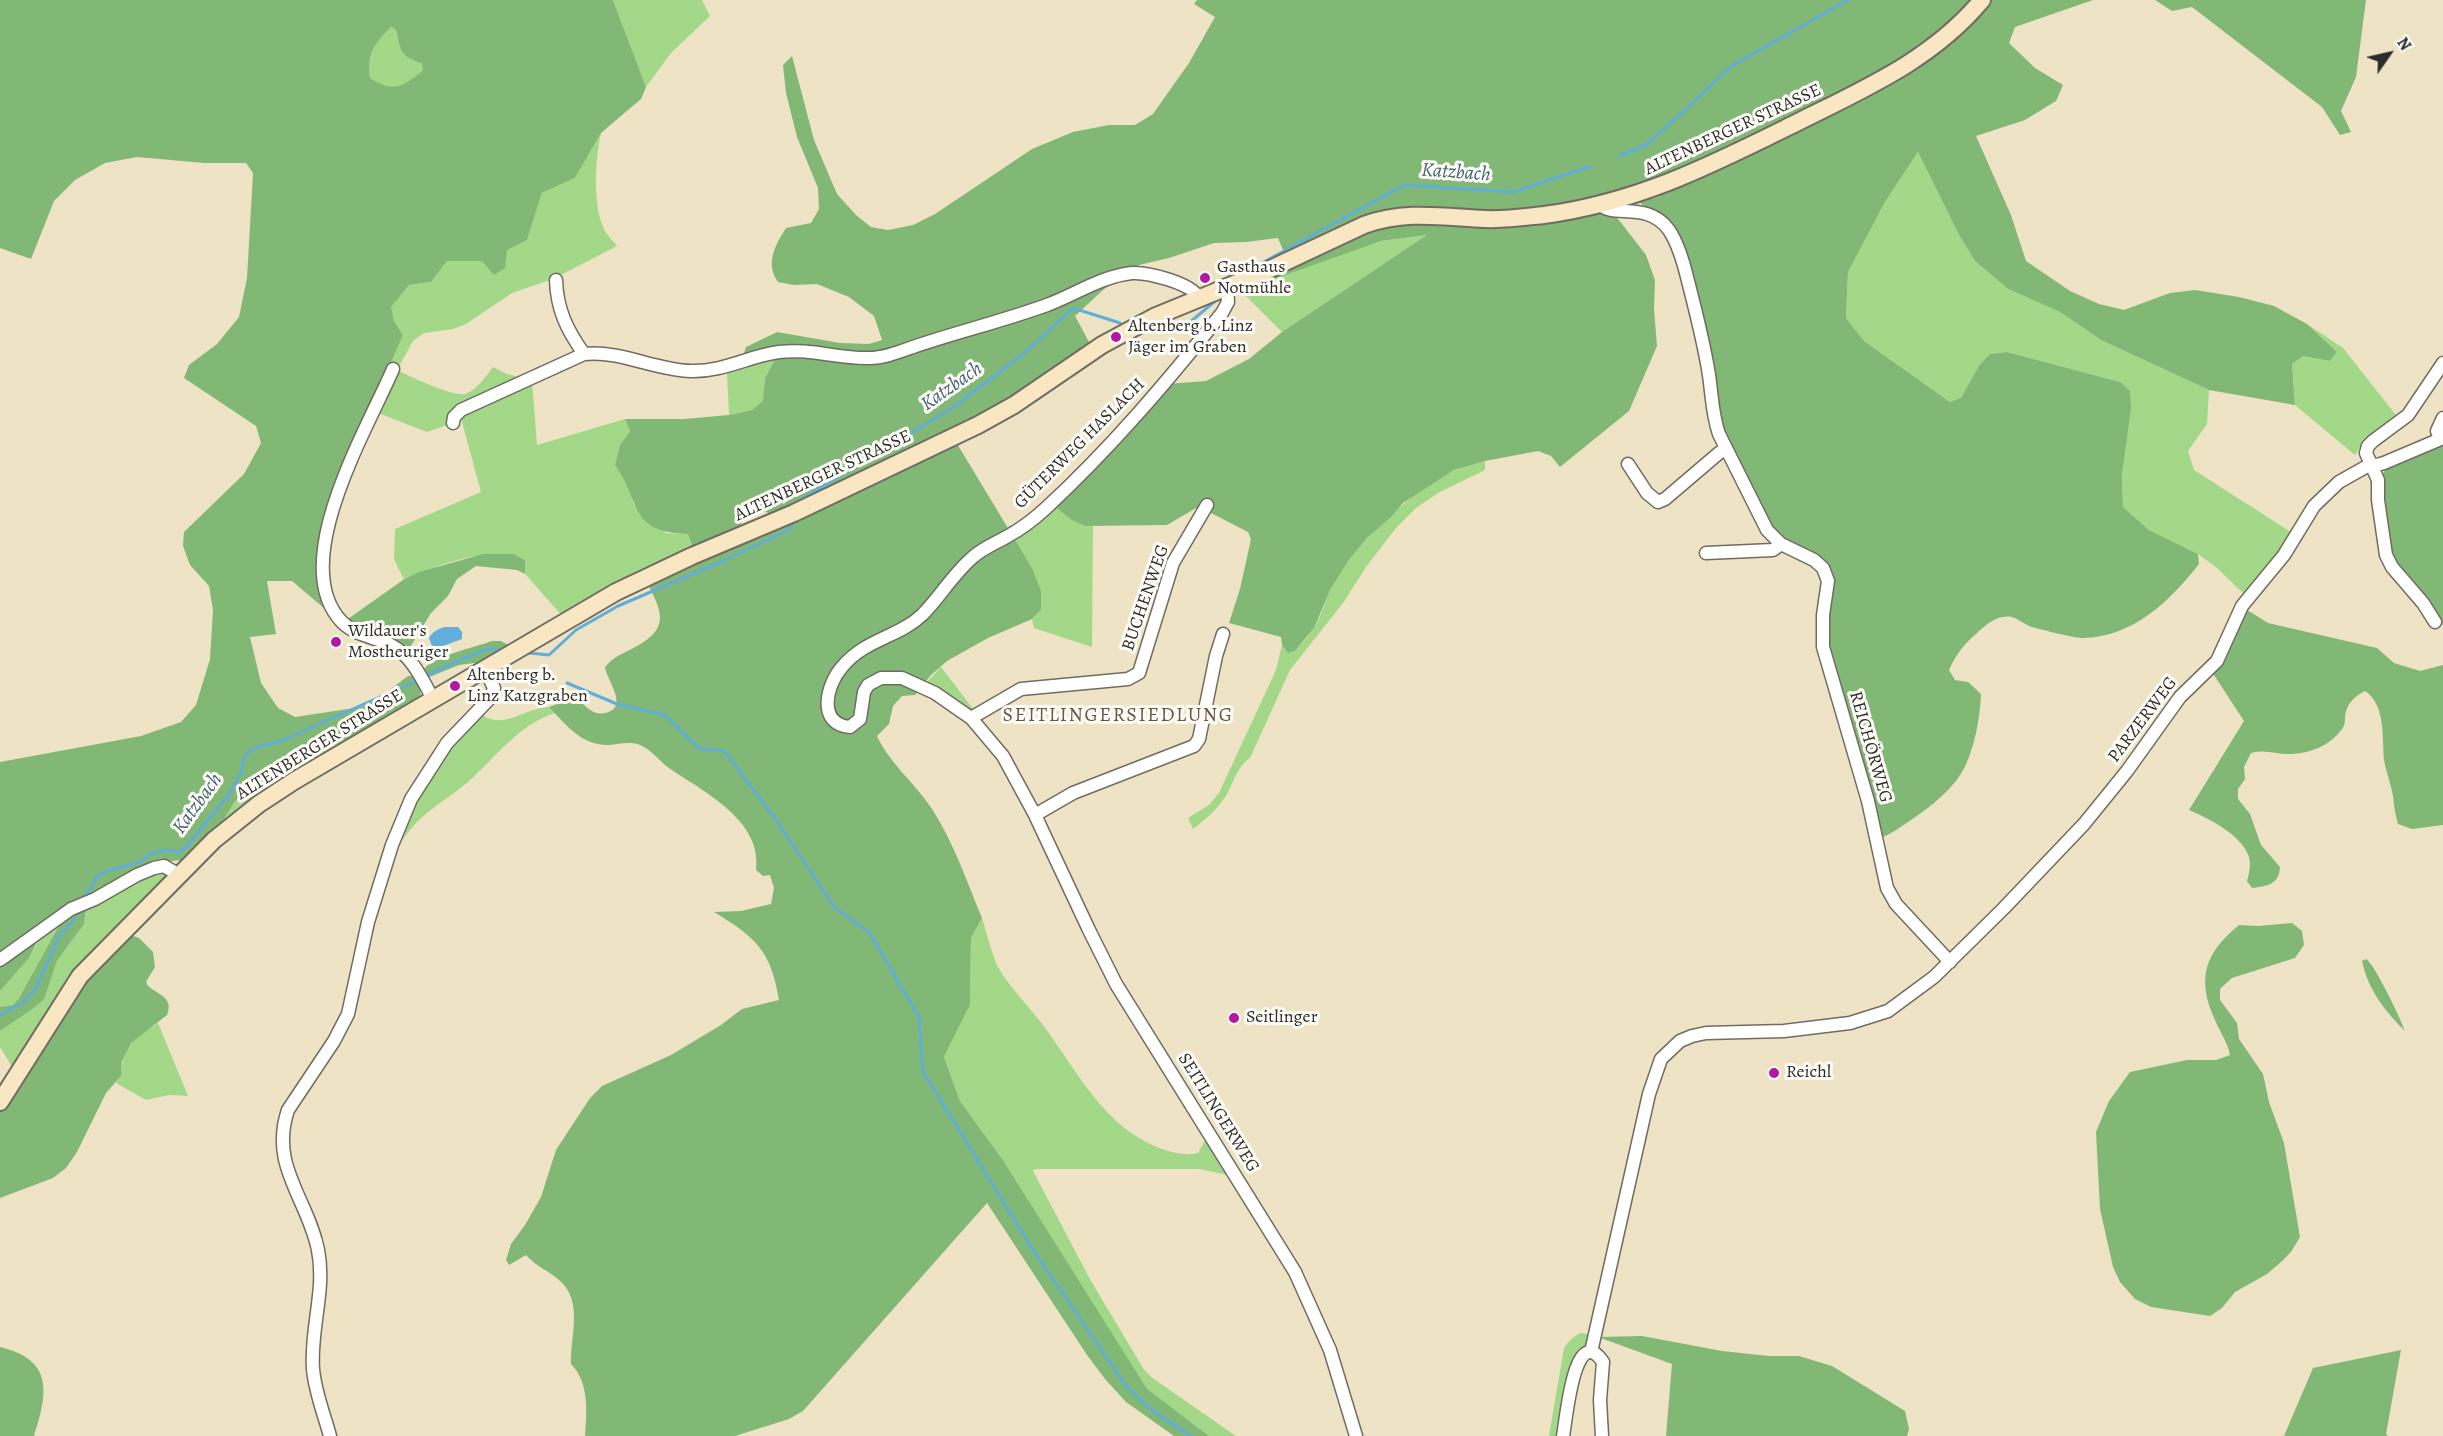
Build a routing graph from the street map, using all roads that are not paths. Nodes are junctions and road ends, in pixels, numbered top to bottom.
1 (1982, 0) edge
2 (1600, 204) junction
3 (556, 280) dead end
4 (1227, 286) junction
5 (1198, 297) junction
6 (584, 354) junction
7 (2443, 363) edge
8 (393, 369) dead end
9 (2443, 418) edge
10 (453, 423) dead end
11 (2441, 439) edge
12 (1726, 449) junction
13 (1628, 464) dead end
14 (2371, 464) junction
15 (1207, 505) dead end
16 (1781, 544) junction
17 (1706, 554) dead end
18 (2435, 622) dead end
19 (1223, 634) dead end
20 (485, 669) junction
21 (426, 686) junction
22 (971, 718) junction
23 (1035, 815) junction
24 (179, 875) junction
25 (0, 960) edge
26 (1950, 962) junction
27 (0, 1102) edge
28 (1591, 1352) junction
29 (330, 1436) edge
30 (1356, 1436) edge
31 (1563, 1436) edge
32 (1602, 1436) edge

1 - 2 street, ALTENBERGER STRASSE
2 - 4 street, ALTENBERGER STRASSE
2 - 12 street, REICHÖRWEG
3 - 6 street
4 - 5 street, ALTENBERGER STRASSE
4 - 22 street, GÜTERWEG HASLACH
5 - 6 street
5 - 20 street, ALTENBERGER STRASSE
6 - 10 street
7 - 14 street
8 - 21 street, ALTENBERGER STRASSE
9 - 11 street
11 - 14 street, PARZERWEG
12 - 13 street
12 - 16 street, REICHÖRWEG
14 - 18 street
14 - 26 street, PARZERWEG
15 - 22 street, BUCHENWEG
16 - 17 street
16 - 26 street, REICHÖRWEG
19 - 23 street
20 - 21 street, ALTENBERGER STRASSE
20 - 29 street
21 - 24 street, ALTENBERGER STRASSE
22 - 23 street, GÜTERWEG HASLACH
23 - 30 street, SEITLINGERWEG
24 - 25 street
24 - 27 street, ALTENBERGER STRASSE
26 - 28 street, PARZERWEG
28 - 31 street
28 - 32 street

